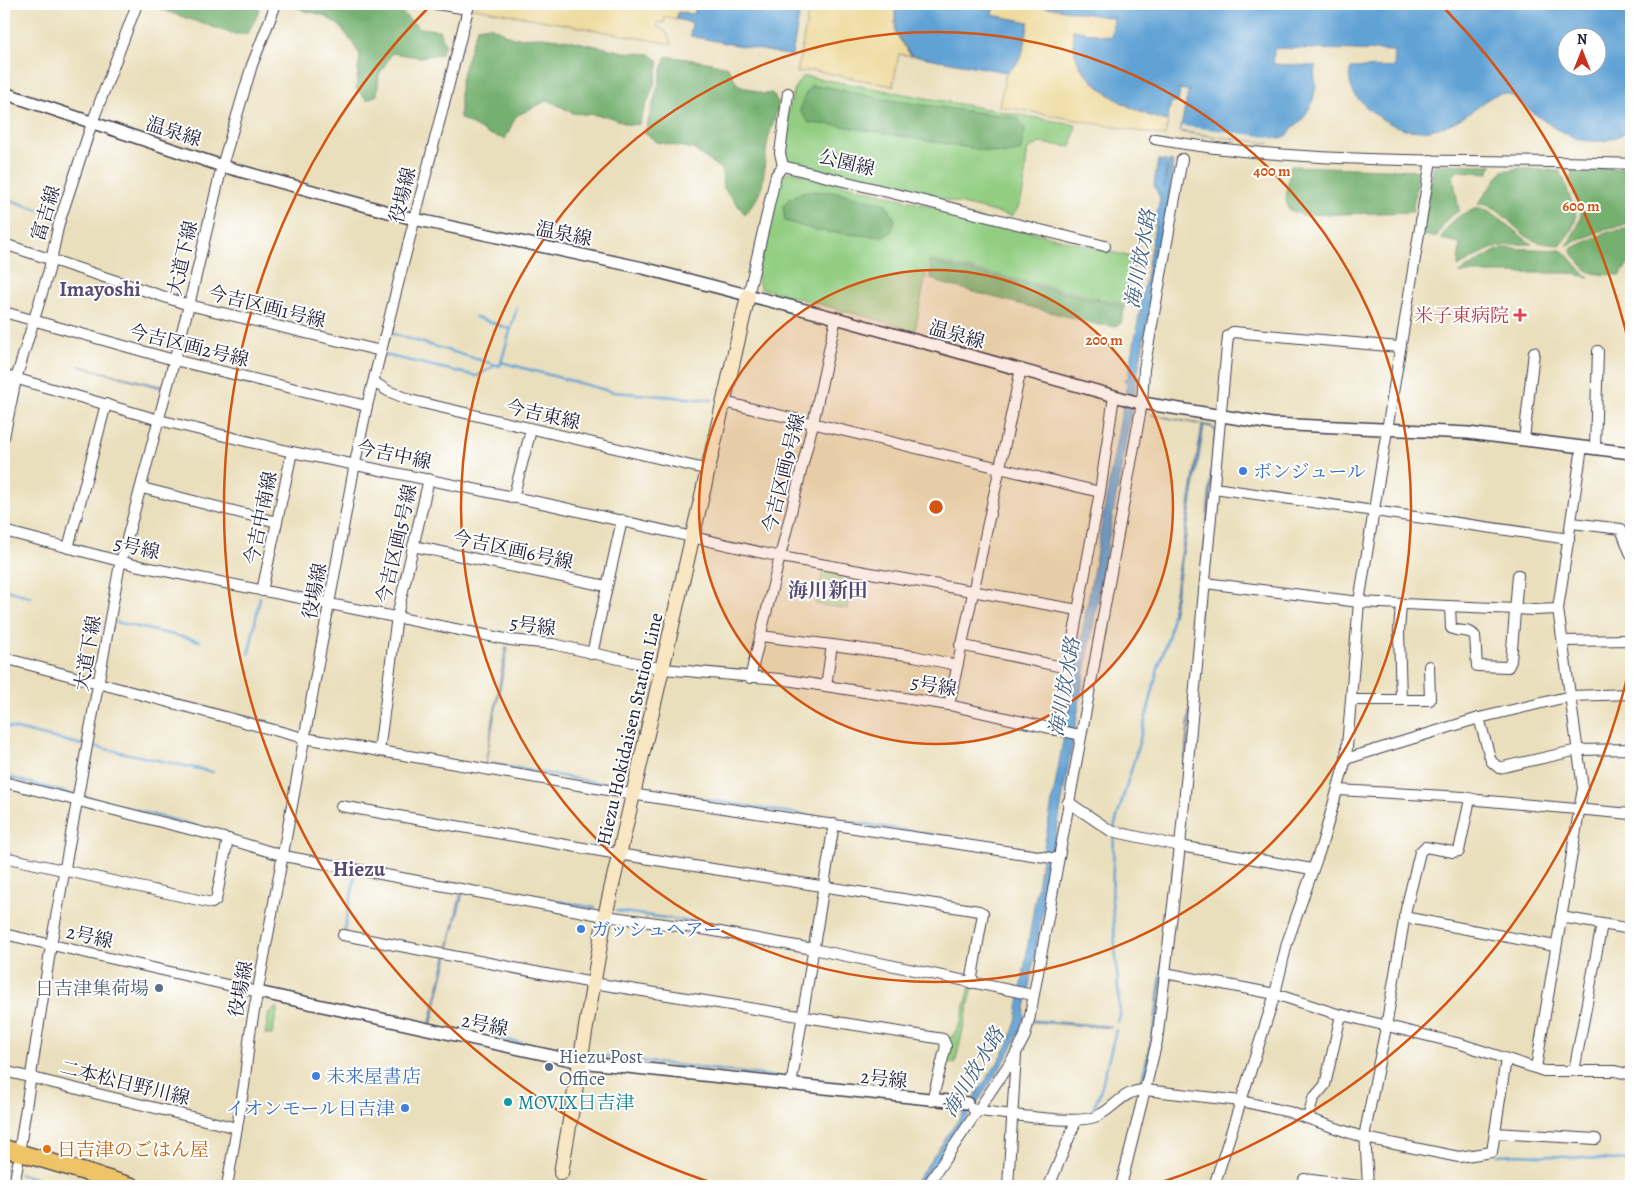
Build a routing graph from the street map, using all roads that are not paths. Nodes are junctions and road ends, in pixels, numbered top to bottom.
1 (137, 4) edge
2 (276, 4) edge
3 (436, 4) edge
4 (4, 93) edge
5 (788, 94) dead end
6 (92, 123) junction
7 (1154, 140) dead end
8 (1182, 159) dead end
9 (1432, 160) junction
10 (1631, 164) edge
11 (222, 166) junction
12 (783, 166) junction
13 (414, 218) junction
14 (4, 244) edge
15 (1105, 246) dead end
16 (50, 260) junction
17 (748, 296) junction
18 (189, 305) junction
19 (4, 312) edge
20 (836, 318) junction
21 (33, 321) junction
22 (1400, 347) junction
23 (381, 351) junction
24 (1598, 351) dead end
25 (1534, 352) dead end
26 (174, 360) junction
27 (1021, 370) junction
28 (4, 375) edge
29 (16, 379) junction
30 (374, 382) junction
31 (1117, 396) junction
32 (724, 402) junction
33 (1139, 402) junction
34 (106, 404) junction
35 (367, 406) junction
36 (1221, 416) junction
37 (159, 420) junction
38 (813, 424) junction
39 (1386, 429) junction
40 (531, 430) junction
41 (4, 437) edge
42 (1524, 439) junction
43 (1582, 447) junction
44 (1595, 448) junction
45 (292, 452) junction
46 (1631, 452) edge
47 (355, 463) junction
48 (1000, 468) junction
49 (708, 470) junction
50 (428, 479) junction
51 (142, 488) junction
52 (1214, 488) junction
53 (1100, 492) junction
54 (514, 498) junction
55 (1373, 510) junction
56 (622, 520) junction
57 (277, 522) junction
58 (1572, 522) junction
59 (4, 531) edge
60 (693, 537) junction
61 (1569, 539) junction
62 (413, 546) junction
63 (68, 548) junction
64 (1631, 555) edge
65 (780, 557) junction
66 (121, 562) junction
67 (1518, 575) dead end
68 (1205, 583) junction
69 (606, 586) junction
70 (262, 591) junction
71 (972, 591) junction
72 (1359, 602) junction
73 (329, 603) junction
74 (1402, 604) junction
75 (1450, 606) junction
76 (1558, 608) junction
77 (1514, 609) junction
78 (1078, 610) junction
79 (397, 616) junction
80 (761, 636) junction
81 (1631, 640) edge
82 (1563, 641) junction
83 (832, 645) junction
84 (960, 645) junction
85 (592, 654) junction
86 (4, 658) edge
87 (956, 665) junction
88 (1429, 666) dead end
89 (1068, 668) junction
90 (663, 669) junction
91 (750, 678) junction
92 (99, 683) junction
93 (826, 686) junction
94 (1631, 694) edge
95 (1571, 696) junction
96 (1351, 700) junction
97 (1401, 700) junction
98 (949, 705) junction
99 (1479, 718) junction
100 (1059, 730) junction
101 (1079, 735) junction
102 (304, 738) junction
103 (1631, 749) edge
104 (1578, 750) junction
105 (379, 751) junction
106 (1346, 759) junction
107 (4, 782) edge
108 (1338, 790) junction
109 (632, 794) junction
110 (1470, 799) junction
111 (78, 801) junction
112 (1068, 802) junction
113 (341, 806) dead end
114 (1580, 809) junction
115 (1631, 814) edge
116 (834, 824) junction
117 (228, 839) junction
118 (1180, 846) junction
119 (618, 854) junction
120 (284, 856) junction
121 (4, 858) edge
122 (1056, 859) junction
123 (1312, 869) junction
124 (65, 871) junction
125 (824, 886) junction
126 (604, 916) junction
127 (1404, 917) junction
128 (1561, 917) junction
129 (1602, 924) junction
130 (1631, 929) edge
131 (4, 934) edge
132 (343, 935) dead end
133 (51, 945) junction
134 (1555, 946) junction
135 (813, 949) junction
136 (1165, 973) junction
137 (971, 982) junction
138 (593, 983) junction
139 (258, 992) junction
140 (1031, 994) junction
141 (1275, 994) junction
142 (1341, 1015) junction
143 (802, 1018) junction
144 (1386, 1027) junction
145 (1016, 1053) junction
146 (1506, 1058) junction
147 (580, 1062) junction
148 (1536, 1068) junction
149 (4, 1071) edge
150 (1574, 1071) junction
151 (1631, 1075) edge
152 (30, 1077) junction
153 (791, 1086) junction
154 (1144, 1090) junction
155 (932, 1101) junction
156 (1241, 1101) junction
157 (973, 1108) junction
158 (1013, 1114) junction
159 (1308, 1118) junction
160 (1076, 1120) junction
161 (237, 1128) junction
162 (1495, 1133) junction
163 (1365, 1138) junction
164 (1596, 1139) dead end
165 (11, 1156) edge
166 (560, 1180) edge
167 (14, 1186) edge
168 (96, 1186) edge
169 (132, 1186) edge
170 (227, 1186) edge
171 (927, 1186) edge
172 (1008, 1186) edge
173 (1049, 1186) edge
174 (1122, 1186) edge
175 (1214, 1186) edge
176 (1303, 1186) edge
177 (1359, 1186) edge
178 (1368, 1186) edge

1 - 6 street, 富吉線
2 - 11 street, 大道下線
3 - 13 street, 役場線
4 - 6 street, 温泉線
5 - 12 street
6 - 11 street, 温泉線
6 - 16 street, 富吉線
7 - 9 street
8 - 33 street
9 - 10 street
9 - 22 street
11 - 13 street, 温泉線
11 - 18 street, 大道下線
12 - 15 street, 公園線
12 - 17 street
13 - 17 street, 温泉線
13 - 23 street, 役場線
14 - 16 street, 今吉区画1号線
16 - 18 street, 今吉区画1号線
16 - 21 street, 富吉線
17 - 20 street, 温泉線
17 - 32 main road, Hiezu Hokidaisen Station Line
18 - 23 street, 今吉区画1号線
18 - 26 street, 大道下線
19 - 21 street, 今吉区画2号線
20 - 27 street, 温泉線
20 - 38 street, 今吉区画9号線
21 - 26 street, 今吉区画2号線
21 - 29 street, 富吉線
22 - 36 street
22 - 39 street
23 - 30 street, 役場線
24 - 44 street
25 - 42 street
26 - 35 street, 今吉区画2号線
26 - 37 street, 大道下線
27 - 31 street, 温泉線
27 - 48 street
28 - 29 street, 今吉中線
29 - 34 street, 今吉中線
29 - 41 street, 富吉線
30 - 35 street, 役場線
30 - 40 street, 今吉東線
31 - 33 street, 温泉線
31 - 53 street
32 - 38 street
32 - 49 main road, Hiezu Hokidaisen Station Line
33 - 36 street, 温泉線
33 - 101 street
34 - 37 street, 今吉中線
34 - 63 street
35 - 47 street, 役場線
36 - 39 street, 温泉線
36 - 52 street
37 - 45 street, 今吉中線
37 - 51 street, 大道下線
38 - 48 street
38 - 65 street, 今吉区画9号線
39 - 42 street, 温泉線
39 - 55 street
40 - 49 street, 今吉東線
40 - 54 street
42 - 43 street, 温泉線
43 - 44 street, 温泉線
43 - 58 street
44 - 46 street, 温泉線
45 - 47 street, 今吉中線
45 - 57 street, 今吉中南線
47 - 50 street, 今吉中線
47 - 73 street, 役場線
48 - 53 street
48 - 71 street
49 - 60 main road, Hiezu Hokidaisen Station Line
50 - 54 street, 今吉中線
50 - 62 street, 今吉区画5号線
51 - 57 street
51 - 66 street, 大道下線
52 - 55 street
52 - 68 street
53 - 78 street
54 - 56 street, 今吉中線
55 - 61 street
55 - 72 street
56 - 60 street, 今吉中線
56 - 69 street
57 - 70 street, 今吉中南線
58 - 61 street
58 - 64 street
59 - 63 street, 5号線
60 - 65 street, 今吉中線
60 - 90 main road, Hiezu Hokidaisen Station Line
61 - 76 street
62 - 69 street, 今吉区画6号線
62 - 79 street, 今吉区画5号線
63 - 66 street, 5号線
65 - 71 street, 今吉中線
65 - 80 street, 今吉区画9号線
66 - 70 street, 5号線
66 - 92 street, 大道下線
67 - 77 street
68 - 72 street
68 - 118 street
69 - 85 street
70 - 73 street, 5号線
71 - 78 street, 今吉中線
71 - 84 street
72 - 74 street
72 - 96 street
73 - 79 street, 5号線
73 - 102 street, 役場線
74 - 75 street
74 - 97 street
75 - 77 street
75 - 77 street
76 - 77 street
76 - 82 street
78 - 89 street
79 - 85 street, 5号線
79 - 105 street, 今吉区画5号線
80 - 83 street
80 - 91 street, 今吉区画9号線
81 - 82 street
82 - 95 street
83 - 87 street
83 - 93 street
84 - 87 street
84 - 89 street
85 - 90 street, 5号線
86 - 92 street
87 - 98 street
88 - 97 street
89 - 100 street
90 - 91 street, 5号線
90 - 109 main road, Hiezu Hokidaisen Station Line
91 - 93 street, 5号線
92 - 102 street
92 - 111 street, 大道下線
93 - 98 street, 5号線
94 - 95 street
95 - 99 street
95 - 104 street
96 - 97 street
96 - 106 street
98 - 100 street, 5号線
99 - 104 street
99 - 106 street
100 - 101 street, 5号線
101 - 112 street
102 - 105 street
102 - 120 street, 役場線
103 - 104 street
104 - 114 street
105 - 109 street
106 - 108 street
107 - 111 street
108 - 110 street
108 - 123 street
109 - 116 street
109 - 119 main road, Hiezu Hokidaisen Station Line
110 - 114 street
110 - 127 street
111 - 117 street
111 - 124 street, 大道下線
112 - 118 street
112 - 122 street
113 - 119 street
114 - 115 street
114 - 128 street
116 - 122 street
116 - 125 street
117 - 120 street
117 - 124 street
118 - 123 street
118 - 136 street
119 - 125 street
119 - 126 main road, Hiezu Hokidaisen Station Line
120 - 126 street
120 - 139 street, 役場線
121 - 124 street
122 - 140 street
123 - 141 street
124 - 133 street, 大道下線
125 - 135 street
125 - 137 street
126 - 135 street
126 - 138 main road, Hiezu Hokidaisen Station Line
127 - 134 street
127 - 144 street
128 - 129 street
128 - 134 street
129 - 130 street
129 - 150 street
131 - 133 street, 2号線
132 - 138 street
133 - 139 street, 2号線
133 - 152 street, 大道下線
134 - 148 street
135 - 137 street
135 - 143 street
136 - 141 street
136 - 154 street
137 - 140 street
138 - 143 street
138 - 147 main road, Hiezu Hokidaisen Station Line
139 - 147 street, 2号線
139 - 161 street, 役場線
140 - 145 street
141 - 142 street
141 - 156 street
142 - 144 street
142 - 159 street
143 - 153 street
143 - 155 street
144 - 146 street
144 - 163 street
145 - 157 street
145 - 158 street
146 - 148 street
146 - 162 street
147 - 153 street, 2号線
147 - 166 main road, Hiezu Hokidaisen Station Line
148 - 150 street
149 - 152 street, 二本松日野川線
150 - 151 street
152 - 161 street, 二本松日野川線
152 - 165 street, 大道下線
153 - 155 street, 2号線
154 - 156 street
154 - 160 street
154 - 174 street
155 - 157 street, 2号線
156 - 159 street
156 - 175 street
157 - 158 street
157 - 171 street
158 - 160 street
158 - 172 street
159 - 163 street
160 - 173 street
161 - 170 street, 役場線
162 - 163 street
162 - 164 street
163 - 178 street
165 - 167 street, 大道下線
165 - 168 highway
165 - 169 highway
176 - 177 street

